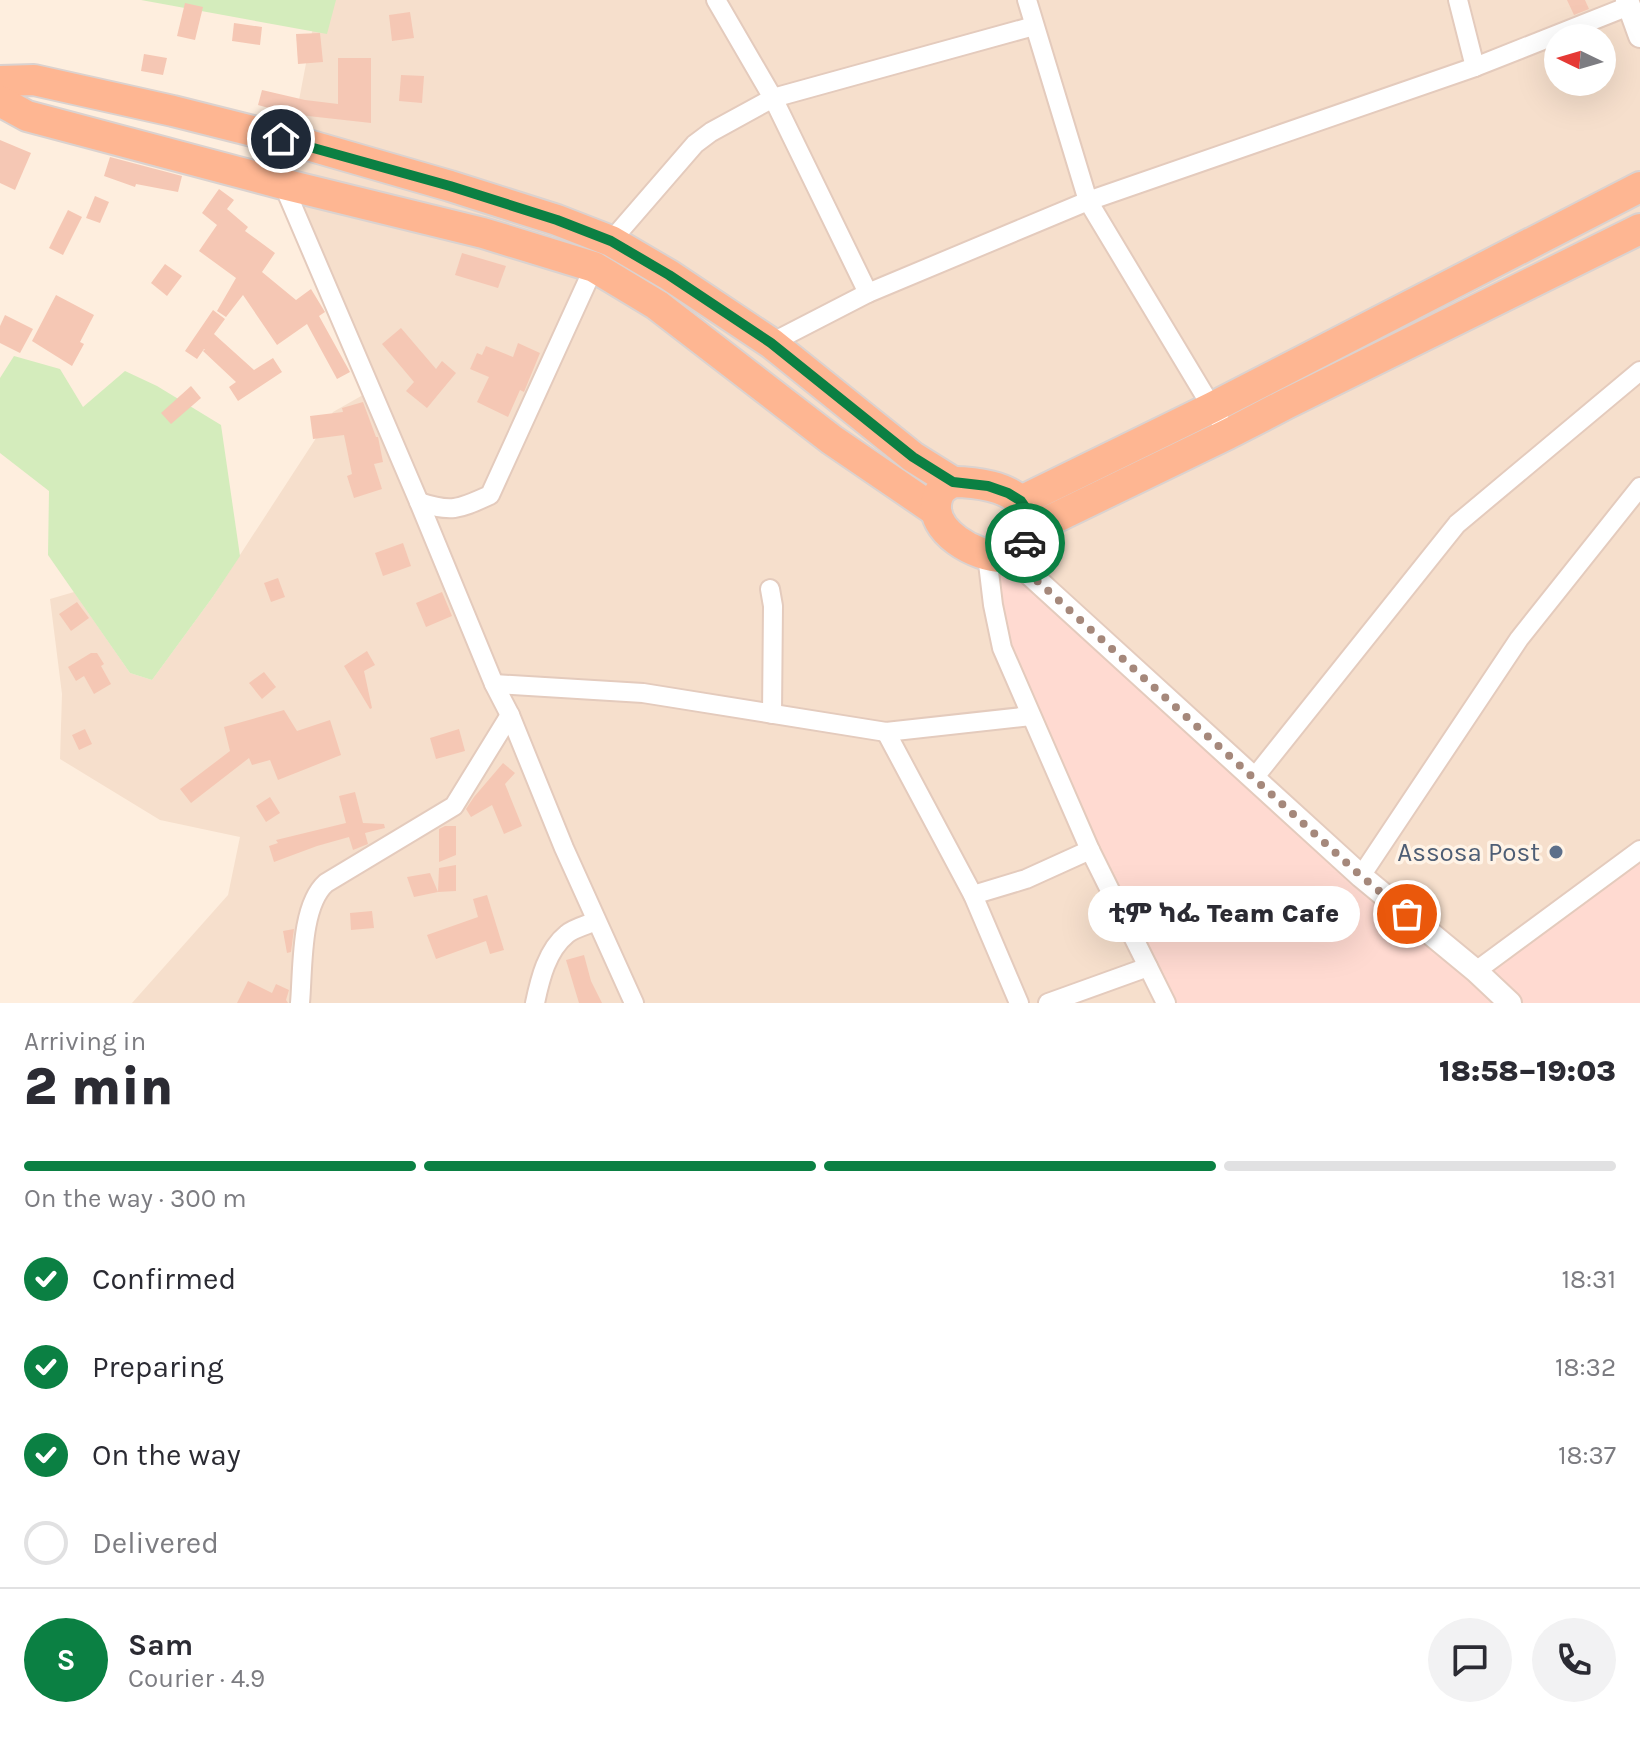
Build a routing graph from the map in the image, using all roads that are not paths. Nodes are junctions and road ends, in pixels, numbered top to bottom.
1 (716, 0) edge
2 (1027, 0) edge
3 (1458, 0) edge
4 (1635, 19) edge
5 (1034, 26) junction
6 (1475, 67) junction
7 (0, 81) edge
8 (773, 98) junction
9 (0, 101) edge
10 (283, 184) junction
11 (1640, 187) edge
12 (491, 199) junction
13 (1088, 201) junction
14 (1640, 229) edge
15 (483, 233) junction
16 (611, 241) junction
17 (594, 267) junction
18 (868, 293) junction
19 (771, 343) junction
20 (1640, 371) edge
21 (1213, 407) junction
22 (1228, 434) junction
23 (953, 482) junction
24 (1640, 487) edge
25 (419, 502) junction
26 (936, 511) junction
27 (1025, 516) junction
28 (999, 556) junction
29 (770, 589) dead end
30 (494, 684) junction
31 (772, 714) junction
32 (510, 715) junction
33 (1031, 716) junction
34 (886, 732) junction
35 (1254, 778) junction
36 (1090, 850) junction
37 (1640, 850) edge
38 (1361, 876) junction
39 (973, 895) junction
40 (596, 921) junction
41 (1148, 967) junction
42 (1476, 971) junction
43 (300, 1003) edge
44 (535, 1003) edge
45 (634, 1003) edge
46 (1019, 1003) edge
47 (1048, 1003) edge
48 (1166, 1003) edge
49 (1510, 1003) edge

1 - 8 street
2 - 5 street
3 - 6 street
4 - 6 street
5 - 8 street
5 - 13 street
6 - 13 street
7 - 12 highway
8 - 16 street
8 - 18 street
9 - 10 highway
10 - 15 highway
10 - 25 street
11 - 21 highway
12 - 15 highway
12 - 16 highway
13 - 18 street
13 - 21 street
14 - 22 highway
15 - 17 highway
16 - 19 highway
17 - 25 street
17 - 26 highway
18 - 19 street
19 - 23 highway
20 - 35 street
21 - 22 street
21 - 27 highway
22 - 27 highway
23 - 26 highway
23 - 27 highway
24 - 38 street
25 - 30 street
26 - 28 highway
27 - 28 highway
28 - 33 street
28 - 35 street
29 - 31 street
30 - 31 street
30 - 32 street
31 - 34 street
32 - 40 street
32 - 43 street
33 - 34 street
33 - 36 street
34 - 39 street
35 - 38 street
36 - 39 street
36 - 41 street
37 - 42 street
38 - 42 street
39 - 46 street
40 - 44 street
40 - 45 street
41 - 47 street
41 - 48 street
42 - 49 street

